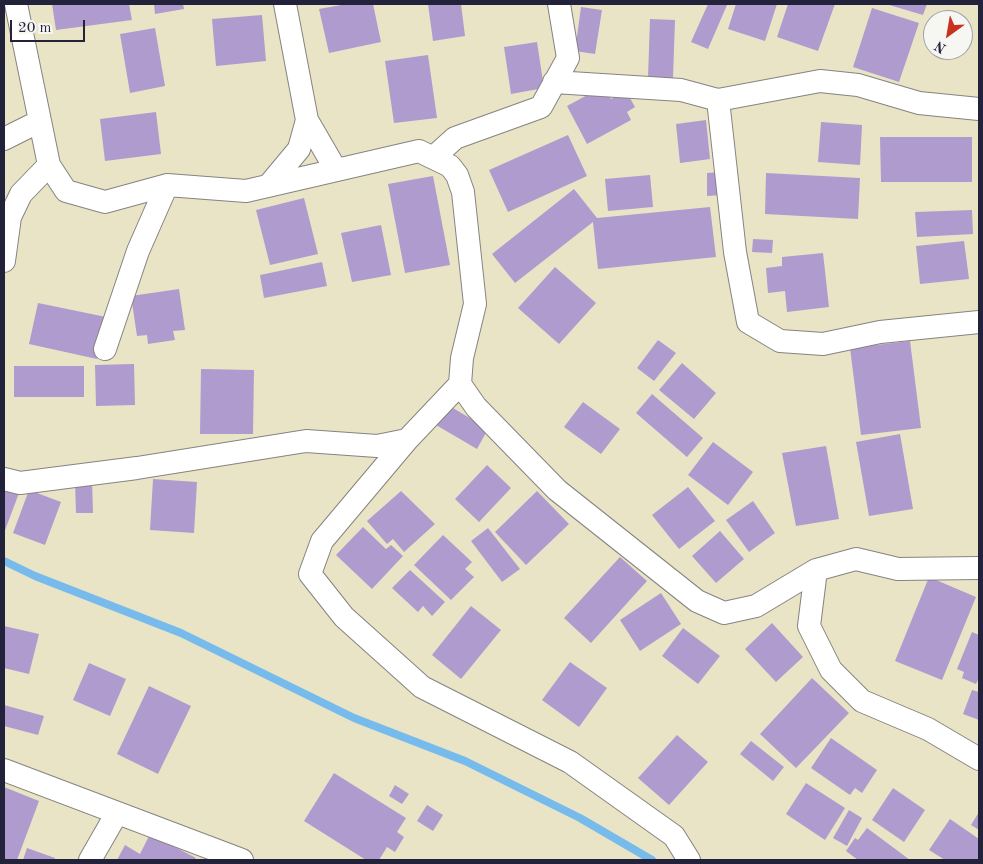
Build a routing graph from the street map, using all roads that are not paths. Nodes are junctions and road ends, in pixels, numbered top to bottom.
1 (16, 4) edge
2 (285, 4) edge
3 (559, 4) edge
4 (554, 82) junction
5 (718, 100) junction
6 (979, 109) edge
7 (307, 120) junction
8 (40, 121) junction
9 (4, 139) edge
10 (434, 157) junction
11 (49, 164) junction
12 (336, 170) junction
13 (167, 185) junction
14 (268, 185) junction
15 (4, 261) edge
16 (979, 322) edge
17 (105, 350) dead end
18 (460, 384) junction
19 (407, 440) junction
20 (4, 479) edge
21 (979, 568) edge
22 (816, 570) junction
23 (979, 759) edge
24 (4, 770) edge
25 (118, 813) junction
26 (90, 860) edge
27 (242, 860) edge
28 (689, 860) edge

1 - 8 street
2 - 7 street
3 - 4 street
4 - 5 street
4 - 10 street
5 - 6 street
5 - 16 street
7 - 12 street
7 - 14 street
8 - 9 street
8 - 11 street
10 - 12 street
10 - 18 street
11 - 13 street
11 - 15 street
12 - 14 street
13 - 14 street
13 - 17 street
18 - 19 street
18 - 22 street
19 - 20 street
19 - 28 street
21 - 22 street
22 - 23 street
24 - 25 street
25 - 26 street
25 - 27 street

